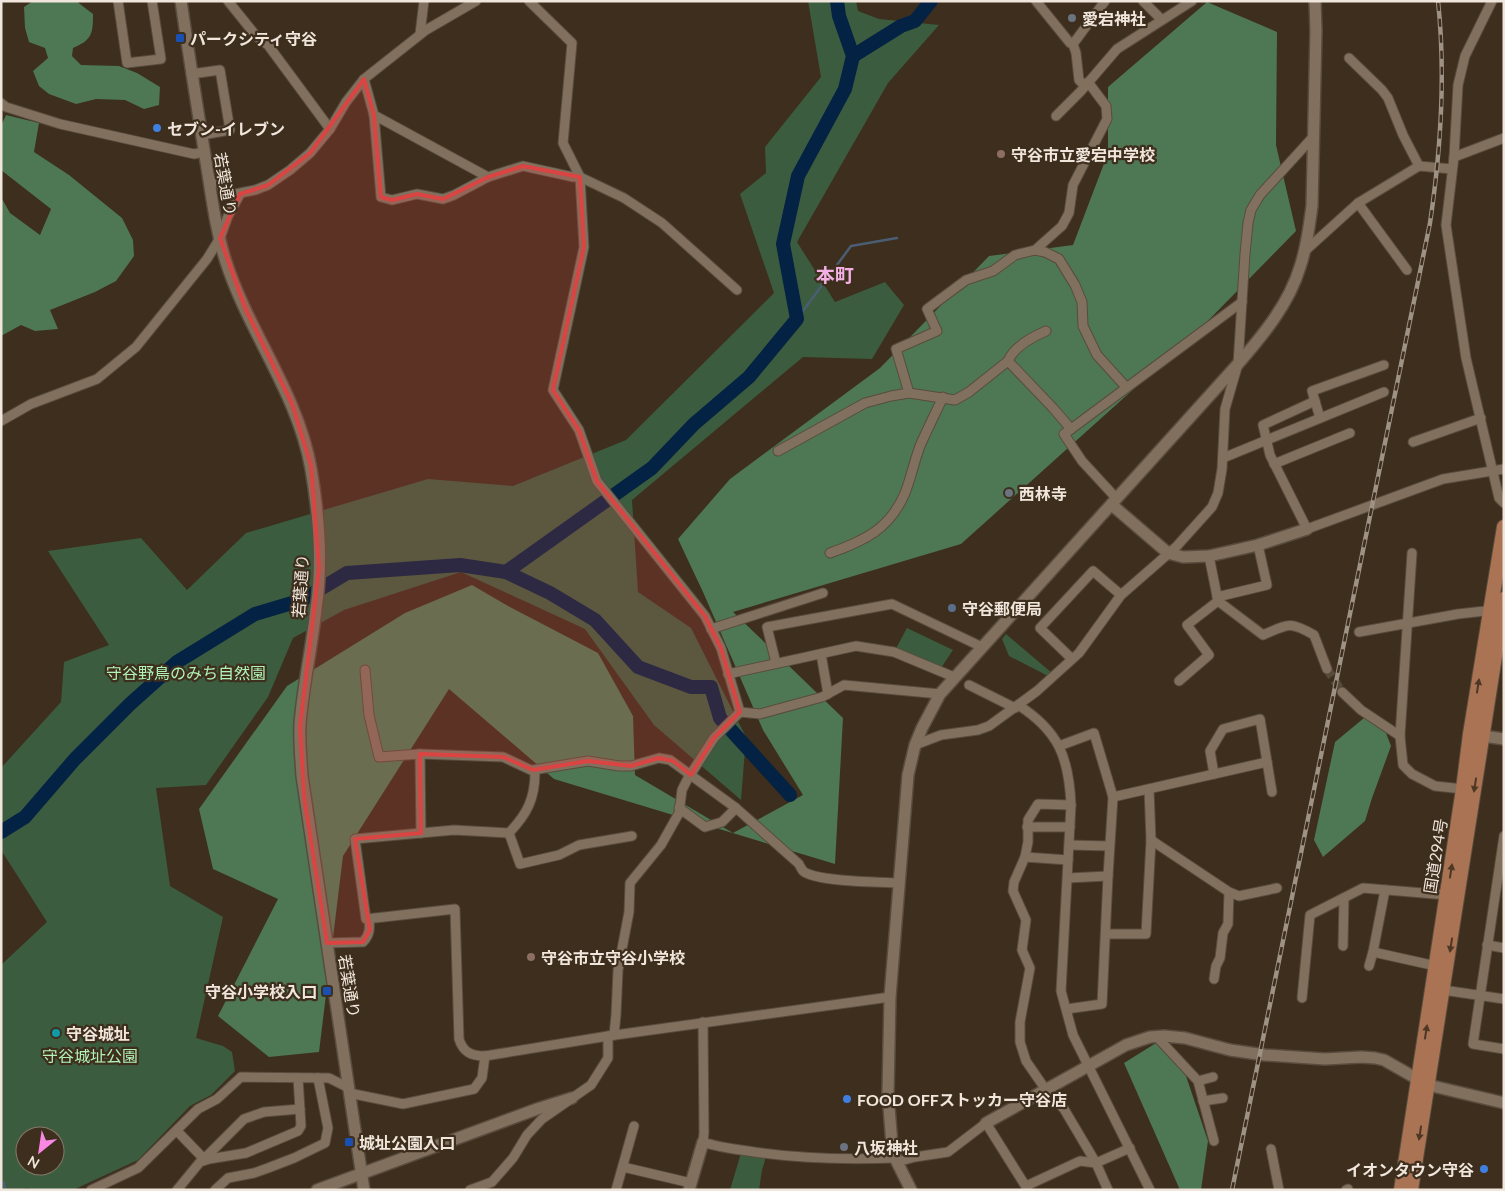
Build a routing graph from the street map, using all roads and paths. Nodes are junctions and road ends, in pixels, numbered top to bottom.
1 (118, 1) edge
2 (152, 1) edge
3 (181, 1) edge
4 (228, 1) edge
5 (424, 1) edge
6 (476, 1) edge
7 (529, 1) edge
8 (1036, 1) edge
9 (1105, 1) edge
10 (1143, 1) edge
11 (1192, 1) edge
12 (1315, 1) edge
13 (1489, 2) edge
14 (1162, 20) junction
15 (420, 34) junction
16 (1073, 44) junction
17 (1349, 58) dead end
18 (191, 74) junction
19 (364, 79) junction
20 (1086, 84) junction
21 (1, 103) edge
22 (374, 115) junction
23 (1056, 116) dead end
24 (330, 129) junction
25 (202, 135) junction
26 (1313, 137) junction
27 (1504, 138) edge
28 (204, 152) junction
29 (1454, 157) junction
30 (1419, 166) junction
31 (1452, 169) junction
32 (488, 177) junction
33 (580, 177) junction
34 (209, 178) junction
35 (240, 194) junction
36 (1358, 203) junction
37 (220, 238) junction
38 (1034, 250) junction
39 (1305, 251) junction
40 (1406, 270) dead end
41 (737, 290) dead end
42 (1242, 302) junction
43 (1046, 331) dead end
44 (1008, 361) junction
45 (1238, 364) junction
46 (1384, 365) dead end
47 (1126, 387) junction
48 (1384, 392) dead end
49 (909, 394) junction
50 (943, 398) junction
51 (1315, 400) junction
52 (1320, 418) junction
53 (1481, 418) junction
54 (1, 421) edge
55 (1071, 429) junction
56 (1350, 433) dead end
57 (1266, 440) junction
58 (1413, 442) dead end
59 (778, 451) dead end
60 (1223, 458) junction
61 (1274, 464) junction
62 (1504, 468) edge
63 (1494, 471) junction
64 (1114, 502) junction
65 (1504, 502) edge
66 (1504, 527) edge
67 (1307, 529) junction
68 (1258, 545) junction
69 (830, 553) dead end
70 (1168, 553) junction
71 (1412, 553) dead end
72 (1209, 556) junction
73 (823, 593) dead end
74 (1122, 595) junction
75 (1218, 599) junction
76 (1499, 606) edge
77 (1408, 623) junction
78 (711, 629) junction
79 (1359, 632) dead end
80 (982, 648) junction
81 (821, 654) junction
82 (1072, 659) junction
83 (776, 663) junction
84 (1327, 669) tunnel mouth
85 (365, 670) dead end
86 (728, 674) junction
87 (954, 677) dead end
88 (1179, 681) dead end
89 (969, 685) dead end
90 (1342, 692) tunnel mouth
91 (828, 694) junction
92 (940, 694) junction
93 (1017, 707) junction
94 (740, 712) junction
95 (1476, 735) junction
96 (1400, 736) junction
97 (1504, 739) edge
98 (915, 745) junction
99 (1059, 746) junction
100 (420, 754) junction
101 (1267, 762) junction
102 (533, 770) junction
103 (1214, 774) junction
104 (691, 775) junction
105 (1149, 789) junction
106 (1463, 789) junction
107 (1272, 792) dead end
108 (1113, 797) junction
109 (1071, 805) junction
110 (679, 808) junction
111 (736, 808) junction
112 (1027, 827) junction
113 (1070, 828) junction
114 (421, 833) junction
115 (509, 833) junction
116 (632, 836) dead end
117 (1504, 836) edge
118 (1151, 840) junction
119 (1069, 845) junction
120 (1110, 846) junction
121 (1503, 846) edge
122 (1025, 857) junction
123 (1068, 860) junction
124 (1108, 876) junction
125 (1068, 878) junction
126 (899, 884) junction
127 (1277, 888) dead end
128 (1385, 890) junction
129 (1229, 892) junction
130 (1447, 895) junction
131 (1499, 897) edge
132 (1344, 898) junction
133 (369, 919) junction
134 (1106, 934) junction
135 (326, 944) junction
136 (1487, 945) junction
137 (1343, 946) dead end
138 (1504, 948) edge
139 (1373, 952) junction
140 (1369, 966) dead end
141 (1436, 966) junction
142 (1214, 979) dead end
143 (1444, 990) junction
144 (1480, 995) junction
145 (890, 997) junction
146 (1302, 998) dead end
147 (1504, 999) edge
148 (1067, 1008) junction
149 (703, 1022) junction
150 (611, 1035) junction
151 (1156, 1036) junction
152 (1504, 1049) edge
153 (485, 1056) junction
154 (1088, 1066) junction
155 (1213, 1077) dead end
156 (298, 1078) junction
157 (318, 1078) junction
158 (1198, 1081) junction
159 (1423, 1083) junction
160 (349, 1090) junction
161 (1046, 1090) junction
162 (572, 1098) junction
163 (1223, 1098) dead end
164 (1203, 1101) junction
165 (1504, 1103) edge
166 (300, 1109) junction
167 (986, 1123) junction
168 (634, 1126) dead end
169 (177, 1131) junction
170 (1214, 1141) dead end
171 (703, 1142) junction
172 (1130, 1148) junction
173 (1271, 1149) dead end
174 (204, 1160) junction
175 (897, 1160) junction
176 (1096, 1163) junction
177 (623, 1167) junction
178 (361, 1173) junction
179 (495, 1186) edge
180 (690, 1186) edge
181 (1027, 1188) edge
182 (91, 1190) edge
183 (177, 1190) edge
184 (215, 1190) edge
185 (317, 1190) edge
186 (364, 1190) edge
187 (470, 1190) edge
188 (616, 1190) edge
189 (911, 1190) edge
190 (1108, 1190) edge
191 (1150, 1190) edge
192 (1279, 1190) edge
193 (1401, 1190) edge
194 (1411, 1190) edge

1 - 2 street
3 - 18 street, 若葉通り
4 - 24 street
5 - 15 street
6 - 15 street
7 - 33 street
8 - 16 street
9 - 16 street
10 - 14 street
11 - 14 street
12 - 26 street
13 - 29 street
14 - 20 street
15 - 19 street
16 - 20 street
17 - 30 street
18 - 25 street, 若葉通り
18 - 25 street
19 - 22 street
19 - 24 street
20 - 23 street
20 - 38 street
21 - 28 street
22 - 32 street
22 - 32 street
24 - 35 street
25 - 28 street, 若葉通り
26 - 39 street
26 - 42 street
27 - 29 street
28 - 34 street, 若葉通り
29 - 31 street
30 - 31 street
30 - 36 street
31 - 53 street
32 - 33 street
33 - 41 street
33 - 78 street
34 - 35 street
34 - 37 street, 若葉通り
35 - 37 street
36 - 39 street
36 - 40 street
37 - 54 street
37 - 135 street, 若葉通り
38 - 47 street
38 - 49 street
39 - 45 street
42 - 45 street
42 - 47 street
43 - 44 street
44 - 50 street
44 - 55 street
45 - 60 street
45 - 64 street
46 - 51 street
47 - 55 street
48 - 52 street
49 - 50 street
49 - 59 street
50 - 69 street
51 - 52 street
51 - 57 street
52 - 57 street
53 - 58 street
53 - 63 street
55 - 64 street
56 - 61 street
57 - 60 street
57 - 61 street
60 - 70 street
61 - 67 street
62 - 63 street
63 - 65 street
63 - 67 street
64 - 70 street
64 - 80 street
66 - 76 highway, 国道294号
67 - 68 street
68 - 72 street
68 - 75 street
70 - 72 street
70 - 74 street
71 - 77 street
72 - 75 street
73 - 78 street
74 - 82 street
74 - 82 street
75 - 84 street
75 - 88 street
76 - 77 street
76 - 95 highway, 国道294号
77 - 79 street
77 - 96 street
78 - 86 street
80 - 83 street
80 - 92 street
81 - 83 street
81 - 87 street
81 - 91 street
82 - 93 street
83 - 86 street
85 - 100 street
86 - 94 street
89 - 93 street
90 - 96 street
91 - 92 street
91 - 94 street
92 - 98 street
93 - 98 street
93 - 99 street
94 - 104 street
95 - 97 street
95 - 106 highway, 国道294号
95 -> 143 highway, 国道294号
96 - 106 street
98 - 126 street
99 - 108 street
99 - 109 street
100 - 102 street
100 - 114 street
101 - 103 street
101 - 103 street
101 - 107 street
102 - 104 street
102 - 115 street
103 - 105 street
104 - 110 street
104 - 111 street
105 - 108 street
105 - 118 street
130 -> 106 highway, 国道294号
108 - 120 street
109 - 112 street
109 - 113 street
110 - 111 street
110 - 150 street
111 - 126 street
112 - 113 street
112 - 122 street
113 - 119 street
114 - 115 street
114 - 133 street
115 - 116 street
117 - 121 street
118 - 129 street
118 - 134 street
119 - 120 street
119 - 123 street
120 - 124 street
121 - 131 street
122 - 123 street
122 - 161 street
123 - 125 street
124 - 125 street
124 - 134 street
125 - 148 street
126 - 145 street
127 - 129 street
128 - 130 street
128 - 132 street
128 - 139 street
129 - 142 street
130 - 141 highway, 国道294号
131 - 136 street
132 - 137 street
132 - 146 street
133 - 135 street
133 - 153 street
134 - 148 street
135 - 160 street, 若葉通り
136 - 138 street
136 - 144 street
139 - 140 street
139 - 141 street
159 -> 141 highway, 国道294号
143 - 144 street
143 - 159 highway, 国道294号
144 - 147 street
144 - 152 street
145 - 149 street
145 - 175 street
148 - 154 street
149 - 150 street
149 - 171 street
150 - 153 street
150 - 162 street
151 - 154 street
151 - 158 street
151 - 159 street
153 - 160 street
154 - 161 street
154 - 172 street
155 - 158 street
156 - 157 street
156 - 166 street
156 - 169 street
157 - 160 street
157 - 184 street
158 - 164 street
159 - 165 street
159 - 193 highway, 国道294号
159 -> 194 highway, 国道294号
160 - 178 street, 若葉通り
161 - 167 street
161 - 176 street
162 - 178 street
162 - 179 street
163 - 164 street
164 - 170 street
166 - 174 street
166 - 174 street
167 - 175 street
167 - 181 street
168 - 177 street
169 - 174 street
169 - 182 street
171 - 175 street
171 - 180 street
172 - 176 street
172 - 191 street
173 - 192 street
174 - 183 street
175 - 189 street
176 - 181 street
176 - 190 street
177 - 180 street
177 - 188 street
178 - 185 street
178 - 186 street, 若葉通り
179 - 187 street

